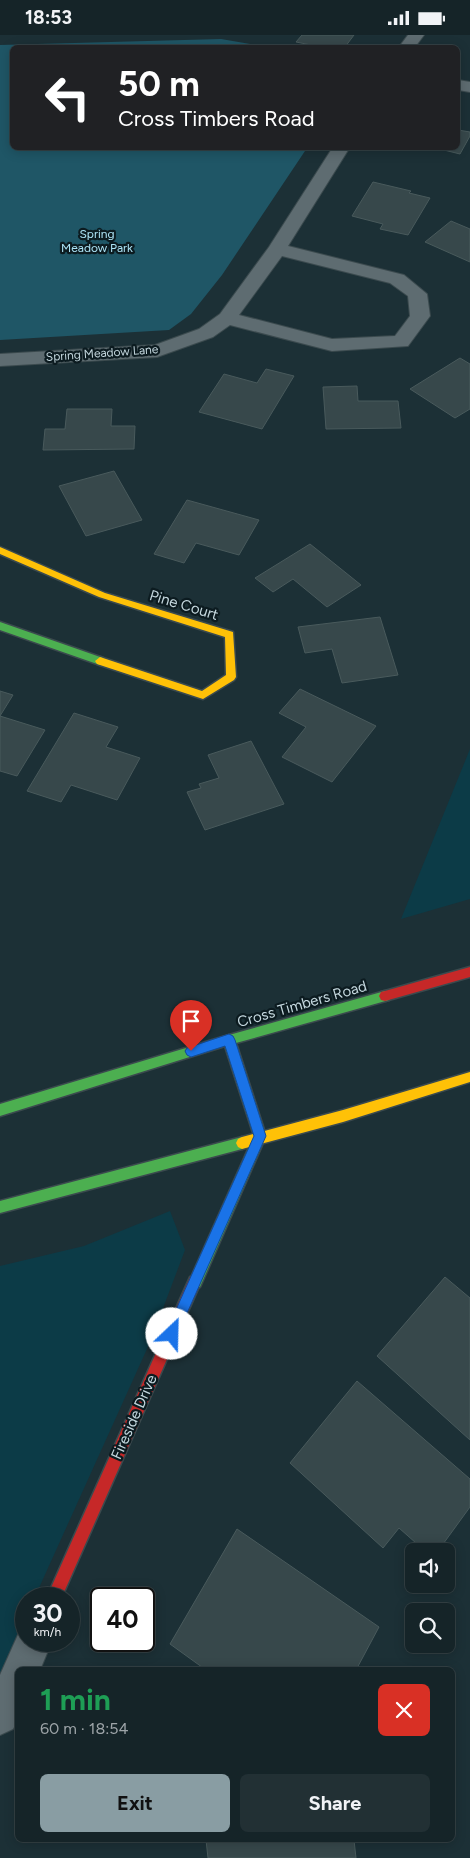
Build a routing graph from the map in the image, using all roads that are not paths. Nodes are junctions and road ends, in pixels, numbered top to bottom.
1 (340, 150) edge
2 (276, 249) junction
3 (227, 318) junction
4 (0, 360) edge
5 (0, 550) edge
6 (0, 626) edge
7 (470, 972) edge
8 (229, 1040) junction
9 (470, 1077) edge
10 (0, 1110) edge
11 (260, 1136) junction
12 (0, 1207) edge
13 (58, 1587) edge
14 (29, 1652) edge
15 (22, 1667) edge
16 (15, 1684) edge
17 (0, 1716) edge

1 - 2 street, Spring Meadow Lane
2 - 3 street, Spring Meadow Lane
2 - 3 street
3 - 4 street, Spring Meadow Lane
5 - 6 street, Pine Court
7 - 8 street, Cross Timbers Road
8 - 10 street, Cross Timbers Road
8 - 11 street
9 - 11 street
11 - 12 street
11 - 13 street, Fireside Drive
14 - 15 street
16 - 17 street

